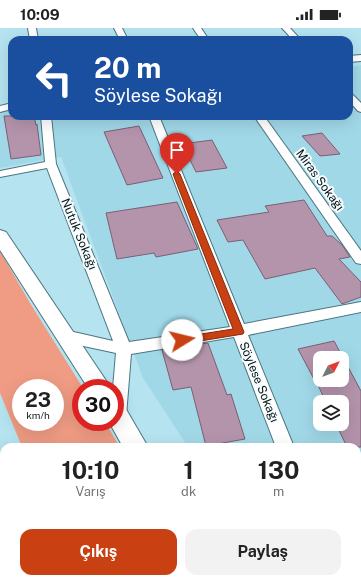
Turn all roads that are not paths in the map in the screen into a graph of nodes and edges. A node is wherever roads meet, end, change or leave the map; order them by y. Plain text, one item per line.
1 (286, 28) edge
2 (293, 36) edge
3 (353, 100) edge
4 (361, 109) edge
5 (46, 120) edge
6 (156, 120) edge
7 (262, 120) edge
8 (51, 164) junction
9 (0, 174) edge
10 (0, 236) edge
11 (361, 260) edge
12 (361, 307) edge
13 (239, 332) junction
14 (65, 336) junction
15 (124, 349) junction
16 (94, 379) edge
17 (121, 379) edge
18 (124, 426) edge
19 (134, 443) edge
20 (283, 443) edge

1 - 2 street
3 - 4 street
5 - 8 street, Nutuk Sokağı
6 - 13 street, Söylese Sokağı
7 - 11 street, Miras Sokağı
8 - 9 street
8 - 15 street, Nutuk Sokağı
10 - 14 main road
12 - 13 street
13 - 15 street
13 - 20 street, Söylese Sokağı
14 - 15 street
14 - 16 main road
15 - 17 street
18 - 19 main road

